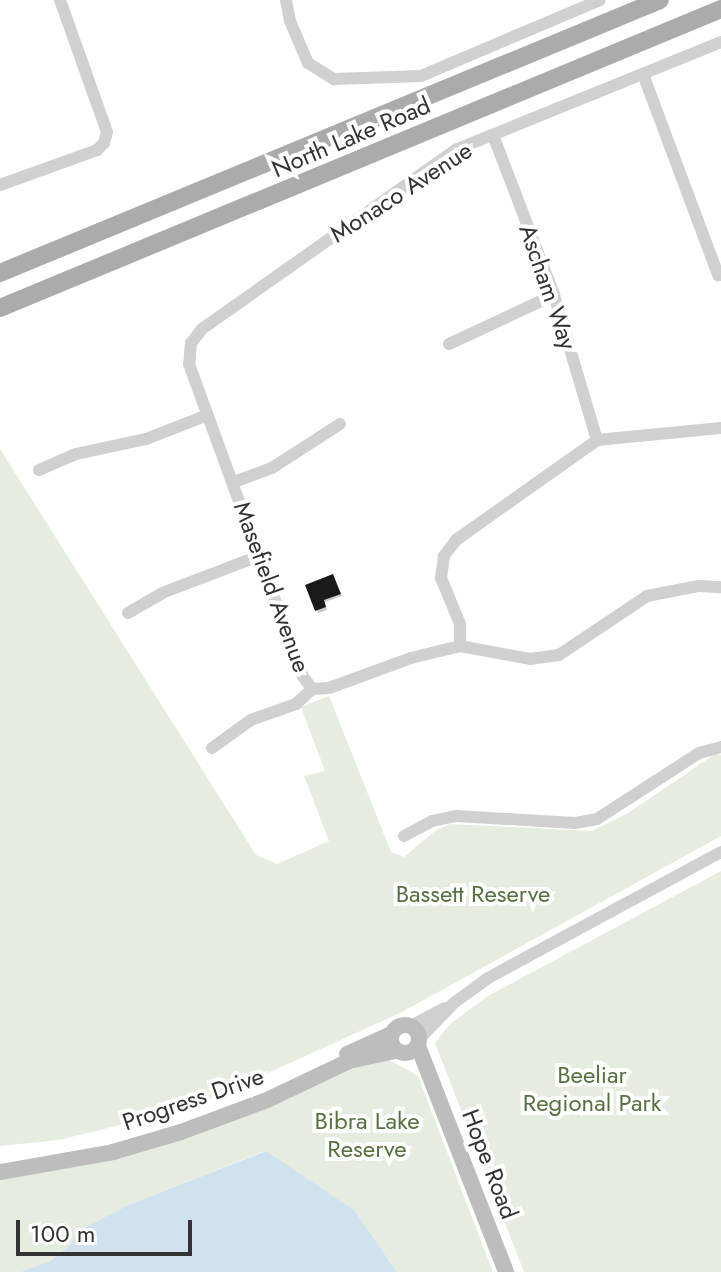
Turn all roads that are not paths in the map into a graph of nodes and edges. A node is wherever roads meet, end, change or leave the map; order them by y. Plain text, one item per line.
1 (60, 0) edge
2 (286, 0) edge
3 (600, 0) edge
4 (660, 0) edge
5 (721, 9) edge
6 (721, 42) edge
7 (643, 74) junction
8 (493, 135) junction
9 (0, 185) edge
10 (0, 273) edge
11 (718, 275) dead end
12 (554, 295) junction
13 (0, 308) edge
14 (191, 343) joint
15 (449, 344) dead end
16 (208, 415) junction
17 (340, 424) dead end
18 (721, 428) edge
19 (597, 440) junction
20 (39, 470) dead end
21 (234, 482) junction
22 (259, 556) junction
23 (721, 587) edge
24 (128, 613) dead end
25 (460, 646) junction
26 (312, 689) junction
27 (721, 747) edge
28 (212, 748) dead end
29 (404, 836) dead end
30 (721, 852) edge
31 (406, 1042) junction
32 (0, 1162) edge
33 (0, 1172) edge
34 (506, 1272) edge

1 - 9 street
2 - 3 street
4 - 10 main road, North Lake Road
5 - 13 main road, North Lake Road
6 - 7 street, Monaco Avenue
7 - 8 street, Monaco Avenue
7 - 11 street
8 - 12 street, Ascham Way
8 - 14 street, Monaco Avenue
12 - 15 street
12 - 19 street, Ascham Way
14 - 16 street, Masefield Avenue
16 - 20 street
16 - 21 street, Masefield Avenue
17 - 21 street
18 - 19 street
19 - 25 street
21 - 22 street, Masefield Avenue
22 - 24 street
22 - 26 street, Masefield Avenue
23 - 25 street, Masefield Avenue
25 - 26 street, Masefield Avenue
26 - 28 street
27 - 29 street
30 - 31 street, Progress Drive
31 - 32 street, Progress Drive
31 - 33 street, Progress Drive
31 - 34 street, Hope Road

